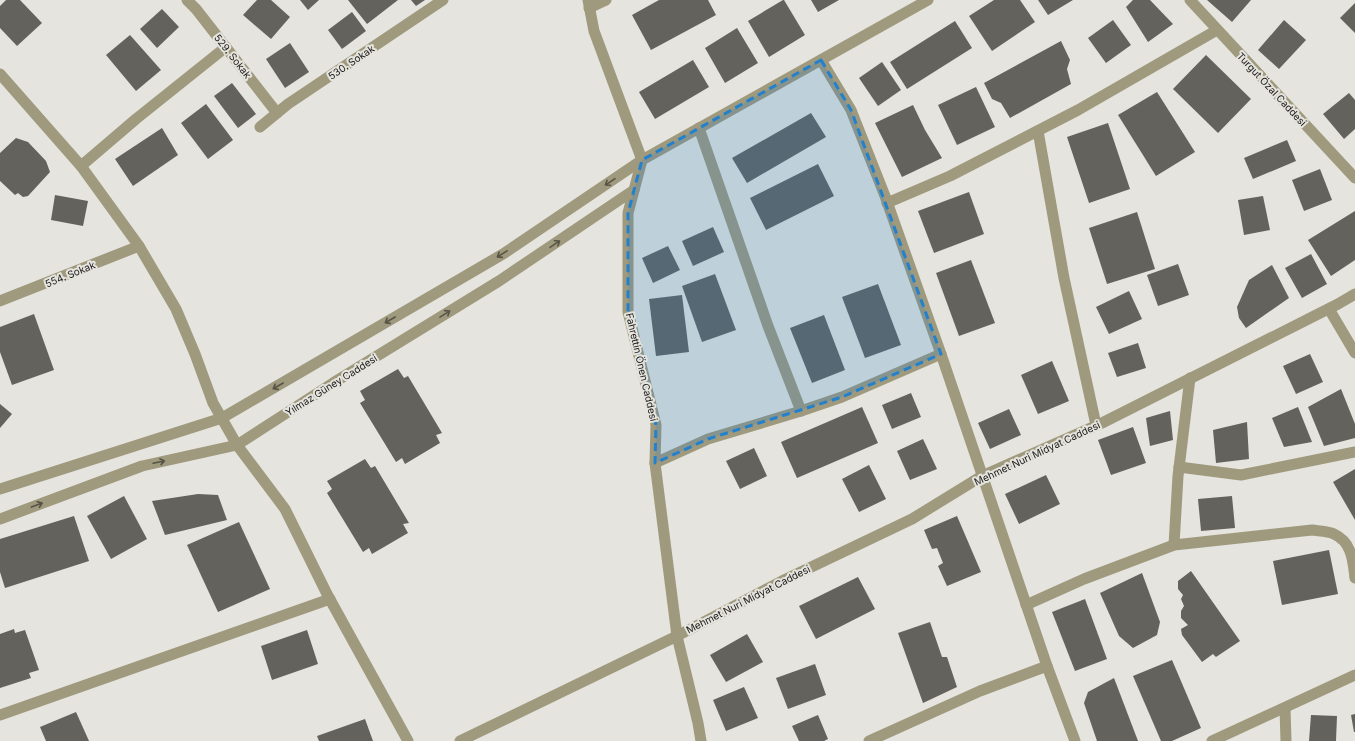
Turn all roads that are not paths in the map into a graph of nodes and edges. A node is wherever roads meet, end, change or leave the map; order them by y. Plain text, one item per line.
1 (187, 0) edge
2 (443, 0) edge
3 (606, 0) edge
4 (928, 0) edge
5 (1190, 0) edge
6 (588, 4) edge
7 (1217, 30) junction
8 (226, 47) junction
9 (821, 60) junction
10 (0, 75) edge
11 (277, 113) junction
12 (260, 126) dead end
13 (698, 128) junction
14 (1038, 131) junction
15 (642, 160) junction
16 (81, 166) junction
17 (1355, 178) edge
18 (634, 190) junction
19 (887, 202) junction
20 (139, 246) junction
21 (1355, 294) edge
22 (0, 301) edge
23 (1329, 309) junction
24 (1355, 353) edge
25 (941, 354) junction
26 (1190, 378) junction
27 (801, 411) junction
28 (222, 418) junction
29 (1096, 425) junction
30 (237, 445) junction
31 (1355, 452) edge
32 (655, 462) junction
33 (1180, 467) junction
34 (982, 476) junction
35 (0, 489) edge
36 (0, 519) edge
37 (1174, 545) junction
38 (1355, 578) edge
39 (330, 599) junction
40 (1026, 606) junction
41 (677, 636) junction
42 (1047, 666) junction
43 (1355, 675) edge
44 (1285, 708) junction
45 (0, 715) edge
46 (408, 741) edge
47 (460, 741) edge
48 (700, 741) edge
49 (869, 741) edge
50 (1075, 741) edge
51 (1212, 741) edge
52 (1286, 741) edge

1 - 8 street, 529. Sokak
2 - 11 street, 530. Sokak
3 - 6 street
4 - 9 street
5 - 7 street, Turgut Özal Caddesi
6 - 15 street
7 - 14 street
7 - 17 street, Turgut Özal Caddesi
8 - 11 street, 529. Sokak
8 - 16 street
9 - 13 street
9 - 19 street
10 - 16 street
11 - 12 street, 530. Sokak
13 - 15 street
13 - 27 street
14 - 19 street
14 - 29 street
15 - 18 street, Fahrettin Önen Caddesi
15 -> 28 street
16 - 20 street
30 -> 18 street, Yılmaz Güney Caddesi
18 - 32 street, Fahrettin Önen Caddesi
19 - 25 street
20 - 22 street, 554. Sokak
20 - 28 street
21 - 23 street, Mehmet Nuri Midyat Caddesi
23 - 24 street
23 - 26 street, Mehmet Nuri Midyat Caddesi
25 - 27 street
25 - 34 street
26 - 29 street, Mehmet Nuri Midyat Caddesi
26 - 33 street
27 - 32 street
28 - 30 street
28 - 35 street
29 - 34 street, Mehmet Nuri Midyat Caddesi
36 -> 30 street, Yılmaz Güney Caddesi
30 - 39 street
31 - 33 street
32 - 41 street, Fahrettin Önen Caddesi
33 - 37 street
34 - 40 street
34 - 41 street, Mehmet Nuri Midyat Caddesi
37 - 38 street
37 - 40 street
39 - 45 street
39 - 46 street
40 - 42 street
41 - 47 street, Mehmet Nuri Midyat Caddesi
41 - 48 street, Fahrettin Önen Caddesi
42 - 49 street
42 - 50 street
43 - 44 street
44 - 51 street
44 - 52 street

